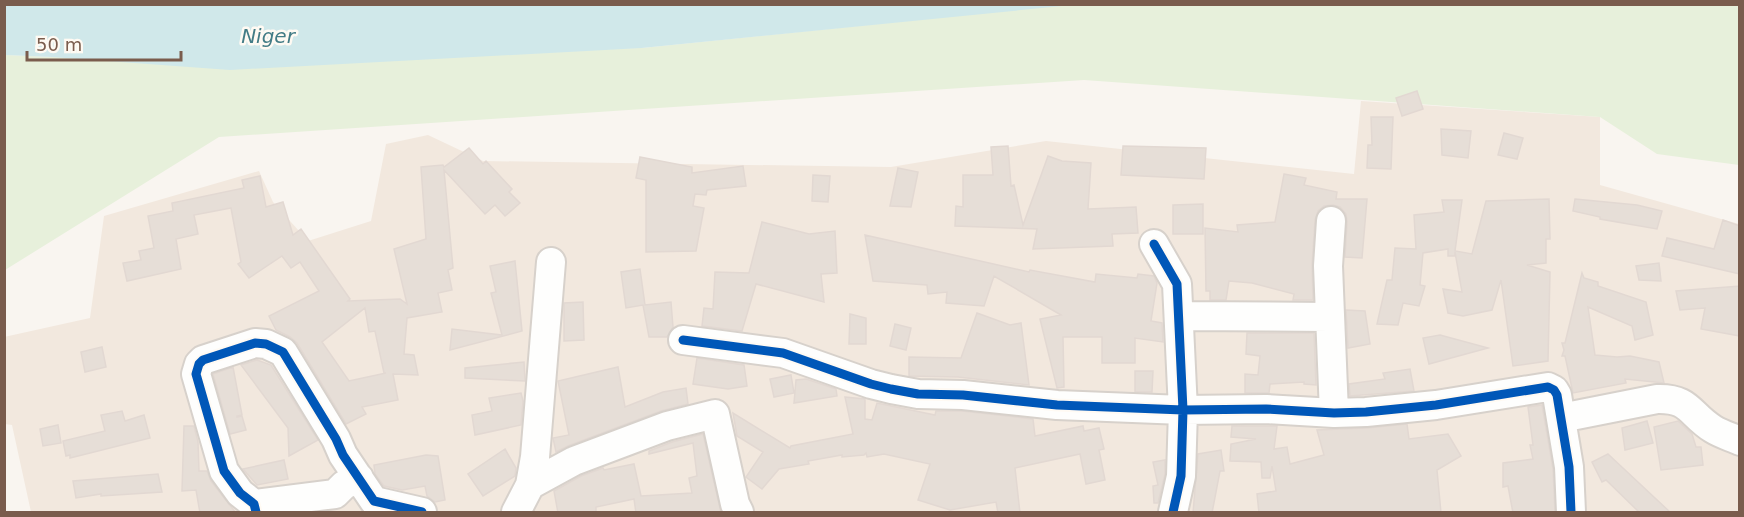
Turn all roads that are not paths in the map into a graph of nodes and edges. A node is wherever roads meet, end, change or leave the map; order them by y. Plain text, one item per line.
1 (1331, 221) dead end
2 (1154, 244) dead end
3 (551, 262) dead end
4 (1179, 316) junction
5 (1329, 317) junction
6 (683, 340) dead end
7 (1183, 410) junction
8 (1334, 413) junction
9 (1561, 418) junction
10 (1740, 441) edge
11 (359, 478) junction
12 (530, 485) junction
13 (255, 508) edge
14 (422, 513) edge
15 (516, 513) edge
16 (740, 513) edge
17 (1173, 513) edge
18 (1571, 513) edge

1 - 5 street
2 - 4 street
3 - 12 street
4 - 5 street
4 - 7 street
5 - 8 street
6 - 7 street
7 - 8 street
7 - 17 street
8 - 9 street
9 - 10 street
9 - 18 street
11 - 13 street
11 - 13 street
11 - 14 street
12 - 15 street
12 - 16 street

